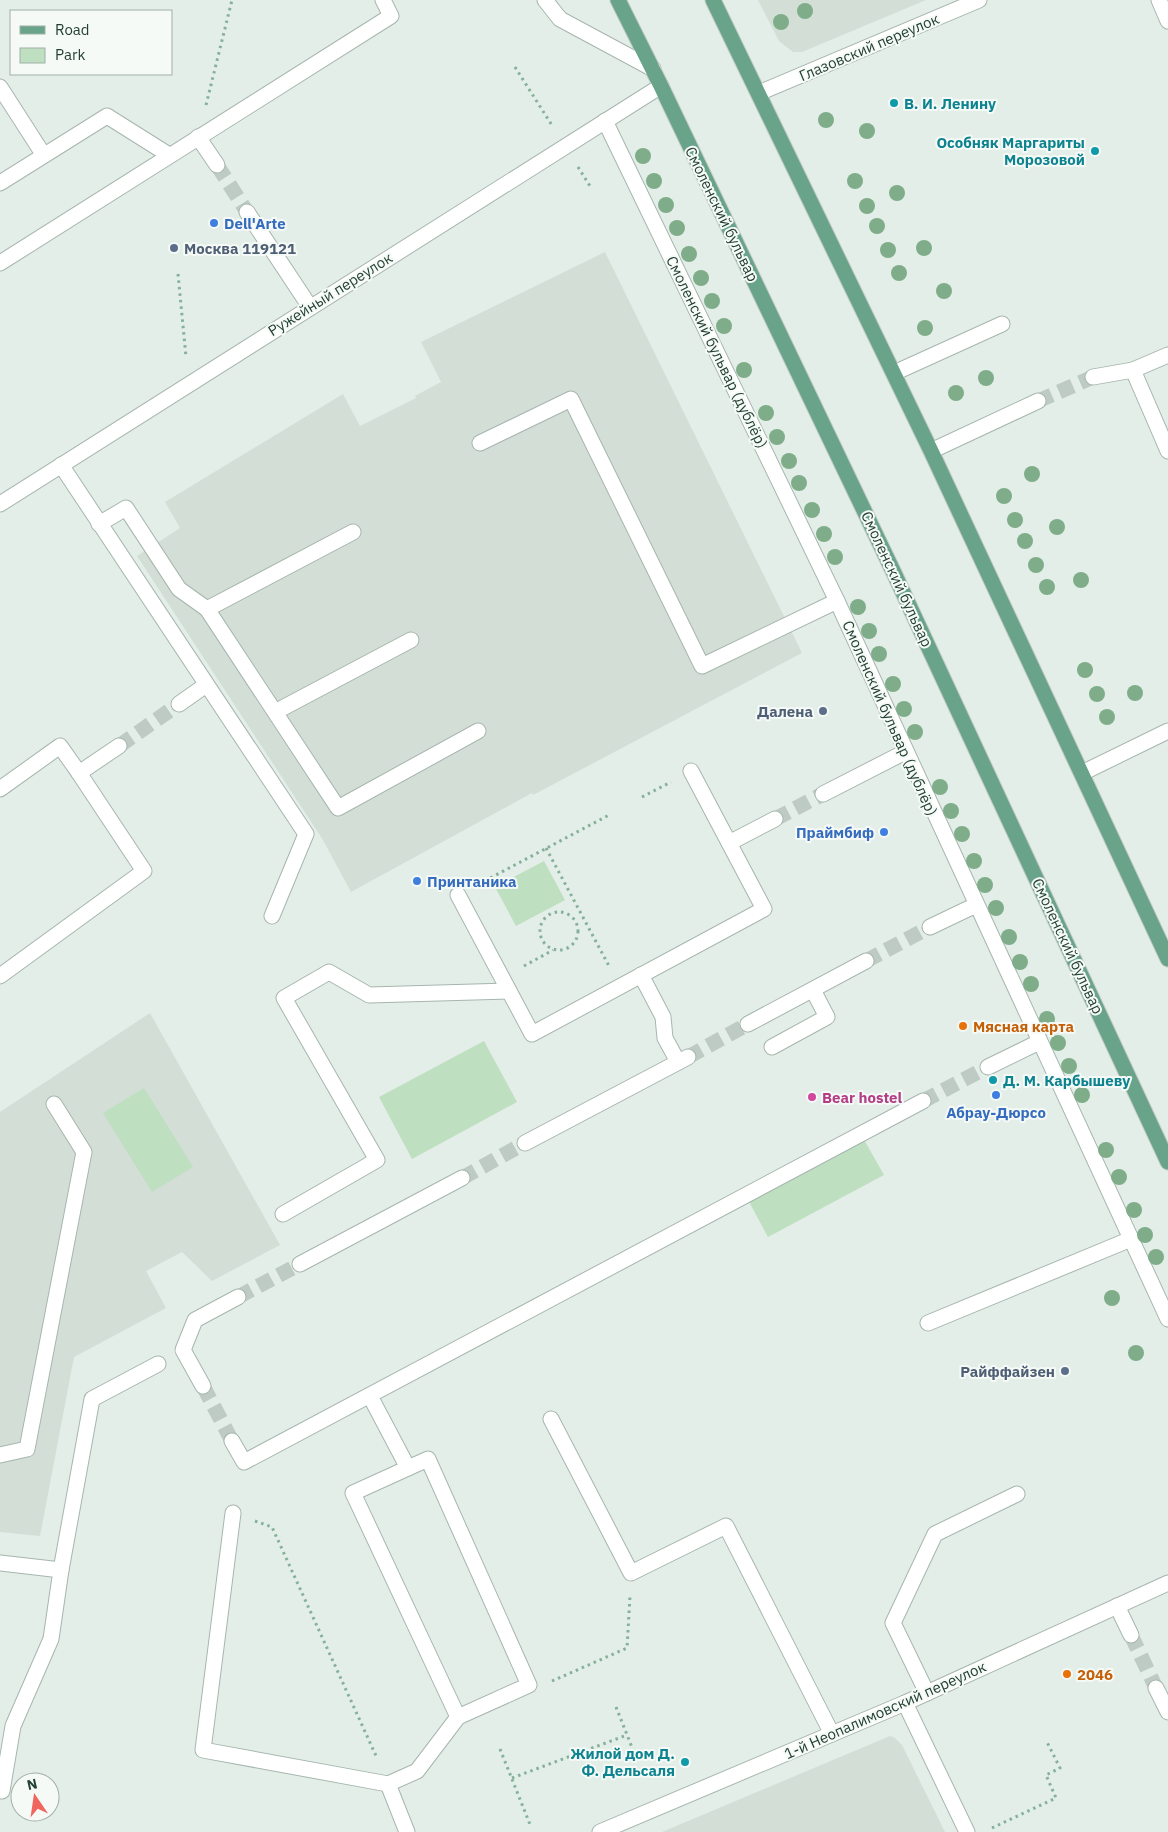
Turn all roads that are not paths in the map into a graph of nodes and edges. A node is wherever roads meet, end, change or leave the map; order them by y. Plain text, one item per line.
1 (383, 0) edge
2 (545, 0) edge
3 (618, 0) edge
4 (713, 0) edge
5 (979, 0) edge
6 (1159, 0) edge
7 (1168, 21) edge
8 (653, 69) junction
9 (661, 86) junction
10 (0, 87) edge
11 (759, 93) junction
12 (605, 121) junction
13 (198, 137) junction
14 (43, 154) junction
15 (168, 156) junction
16 (217, 165) tunnel mouth
17 (0, 182) edge
18 (247, 212) tunnel mouth
19 (0, 262) edge
20 (310, 307) junction
21 (1002, 324) dead end
22 (1168, 355) edge
23 (1132, 370) junction
24 (894, 373) junction
25 (1093, 377) tunnel mouth
26 (1038, 401) tunnel mouth
27 (480, 443) dead end
28 (931, 451) junction
29 (1168, 451) edge
30 (61, 465) junction
31 (0, 504) edge
32 (98, 524) junction
33 (353, 532) dead end
34 (837, 601) junction
35 (207, 608) junction
36 (410, 640) dead end
37 (206, 686) junction
38 (179, 704) tunnel mouth
39 (275, 712) junction
40 (478, 731) dead end
41 (1168, 731) edge
42 (119, 746) tunnel mouth
43 (905, 752) junction
44 (691, 771) road end
45 (79, 773) junction
46 (1082, 774) junction
47 (0, 788) edge
48 (822, 794) tunnel mouth
49 (775, 819) tunnel mouth
50 (729, 843) junction
51 (458, 895) road end
52 (976, 905) junction
53 (272, 916) dead end
54 (930, 927) tunnel mouth
55 (1168, 959) edge
56 (866, 961) tunnel mouth
57 (641, 975) junction
58 (0, 976) edge
59 (505, 984) junction
60 (813, 990) junction
61 (748, 1024) tunnel mouth
62 (1039, 1042) junction
63 (772, 1047) dead end
64 (988, 1067) tunnel mouth
65 (923, 1101) tunnel mouth
66 (54, 1104) dead end
67 (525, 1143) tunnel mouth
68 (1168, 1162) edge
69 (462, 1178) tunnel mouth
70 (283, 1214) dead end
71 (1131, 1239) junction
72 (300, 1264) tunnel mouth
73 (238, 1297) tunnel mouth
74 (1168, 1319) edge
75 (928, 1324) dead end
76 (158, 1364) dead end
77 (203, 1386) tunnel mouth
78 (370, 1396) junction
79 (551, 1419) dead end
80 (232, 1441) tunnel mouth
81 (0, 1455) edge
82 (408, 1468) junction
83 (1017, 1494) dead end
84 (233, 1513) road end
85 (0, 1563) edge
86 (61, 1570) junction
87 (1168, 1583) edge
88 (1117, 1606) junction
89 (1131, 1635) tunnel mouth
90 (1156, 1688) tunnel mouth
91 (927, 1693) junction
92 (905, 1703) junction
93 (1168, 1712) edge
94 (458, 1717) junction
95 (832, 1734) junction
96 (388, 1784) junction
97 (2, 1791) dead end
98 (619, 1829) edge
99 (406, 1832) edge
100 (600, 1832) edge
101 (967, 1832) edge

1 - 13 street
2 - 8 street
3 - 8 main road, Смоленский бульвар
4 - 11 main road
5 - 11 street, Глазовский переулок
6 - 7 street
8 - 9 main road, Смоленский бульвар
9 - 12 street, Ружейный переулок
9 - 68 main road, Смоленский бульвар
10 - 14 street
11 - 24 main road
12 - 20 street, Ружейный переулок
12 - 34 street, Смоленский бульвар (дублёр)
13 - 15 street
13 - 16 street
14 - 15 street
14 - 17 street
15 - 19 street
18 - 20 street
20 - 30 street, Ружейный переулок
21 - 24 street
22 - 23 street
23 - 25 street
23 - 29 street
24 - 28 main road
26 - 28 street
27 - 34 street
28 - 46 main road
30 - 31 street, Ружейный переулок
30 - 32 street
32 - 35 street
32 - 37 street
33 - 35 street
34 - 43 street, Смоленский бульвар (дублёр)
35 - 39 street
36 - 39 street
37 - 38 street
37 - 53 street
39 - 40 street
41 - 46 street
42 - 45 street
43 - 48 street
43 - 52 street, Смоленский бульвар (дублёр)
44 - 50 street
45 - 47 street
45 - 58 street
46 - 55 main road
49 - 50 street
50 - 57 street
51 - 59 street
52 - 54 street
52 - 62 street, Смоленский бульвар (дублёр)
56 - 60 street
57 - 59 street
57 - 67 street
59 - 70 street
60 - 61 street
60 - 63 street
62 - 64 street
62 - 71 street, Смоленский бульвар (дублёр)
65 - 78 street
66 - 81 street
69 - 72 street
71 - 74 street, Смоленский бульвар (дублёр)
71 - 75 street
73 - 77 street
76 - 86 street
78 - 80 street
78 - 82 street
79 - 95 street
82 - 94 street
82 - 94 street
83 - 91 street
84 - 96 street
85 - 86 street
86 - 97 street
87 - 88 street, 1-й Неопалимовский переулок
88 - 89 street
88 - 91 street, 1-й Неопалимовский переулок
90 - 93 street
91 - 92 street, 1-й Неопалимовский переулок
92 - 95 street, 1-й Неопалимовский переулок
92 - 101 street
94 - 96 street
95 - 98 street, 1-й Неопалимовский переулок
96 - 99 street
98 - 100 street, 1-й Неопалимовский переулок

